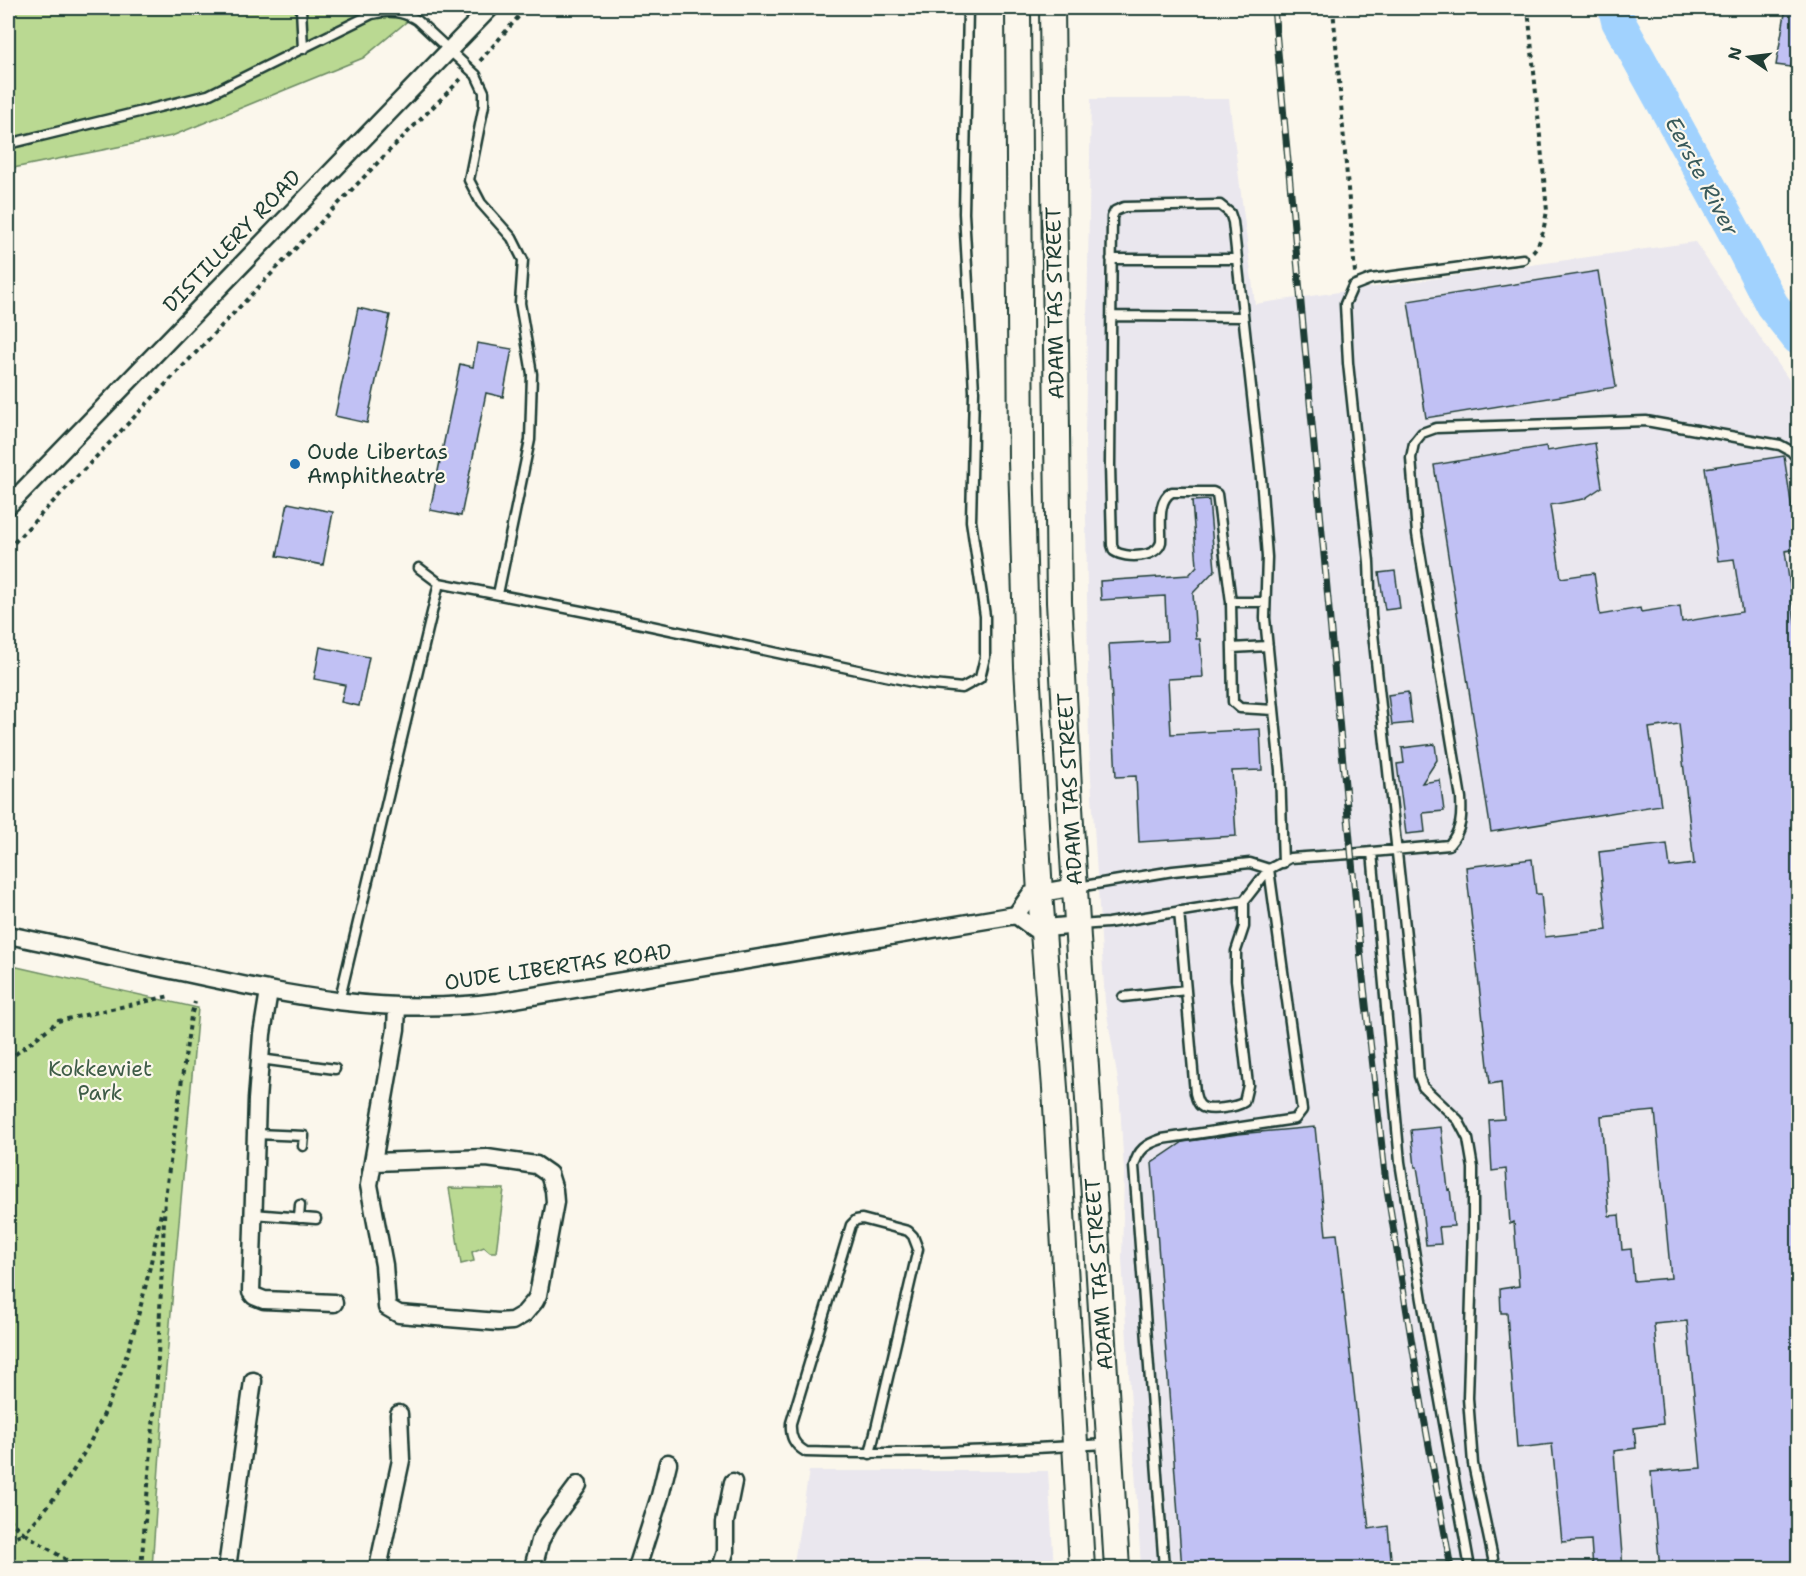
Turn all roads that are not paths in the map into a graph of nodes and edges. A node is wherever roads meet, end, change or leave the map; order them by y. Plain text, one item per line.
1 (301, 8) edge
2 (490, 8) edge
3 (968, 8) edge
4 (1018, 8) edge
5 (1052, 8) edge
6 (303, 49) junction
7 (448, 50) junction
8 (8, 144) edge
9 (1111, 259) junction
10 (1237, 259) junction
11 (1523, 259) road end
12 (1111, 316) junction
13 (1243, 317) junction
14 (1798, 459) edge
15 (8, 506) edge
16 (420, 568) dead end
17 (439, 583) junction
18 (498, 594) junction
19 (1231, 602) junction
20 (1265, 602) junction
21 (1268, 646) junction
22 (1232, 648) junction
23 (1274, 710) junction
24 (1397, 850) junction
25 (1372, 852) junction
26 (1283, 863) junction
27 (1269, 869) junction
28 (1075, 887) junction
29 (1040, 893) junction
30 (1244, 901) junction
31 (1179, 911) junction
32 (1016, 915) junction
33 (1078, 925) junction
34 (1043, 929) junction
35 (8, 935) edge
36 (1186, 990) junction
37 (269, 991) junction
38 (1123, 997) dead end
39 (339, 1003) junction
40 (397, 1007) junction
41 (260, 1059) junction
42 (334, 1069) dead end
43 (256, 1134) junction
44 (303, 1146) dead end
45 (374, 1162) junction
46 (300, 1204) dead end
47 (253, 1214) junction
48 (299, 1218) junction
49 (316, 1219) dead end
50 (334, 1303) dead end
51 (253, 1381) dead end
52 (399, 1414) dead end
53 (1110, 1444) junction
54 (1074, 1446) junction
55 (870, 1454) junction
56 (668, 1463) dead end
57 (733, 1482) dead end
58 (578, 1485) dead end
59 (227, 1569) edge
60 (378, 1569) edge
61 (533, 1569) edge
62 (638, 1569) edge
63 (720, 1569) edge
64 (1082, 1569) edge
65 (1117, 1569) edge
66 (1164, 1569) edge
67 (1470, 1569) edge
68 (1495, 1569) edge

1 - 6 lane
2 - 7 street, DISTILLERY ROAD
3 - 18 lane
4 - 29 main road, ADAM TAS STREET
5 - 28 main road, ADAM TAS STREET
6 - 7 lane
6 - 8 lane
7 - 15 street, DISTILLERY ROAD
7 - 18 lane
9 - 10 lane
9 - 10 lane
9 - 12 lane
10 - 13 lane
11 - 24 lane
12 - 13 lane
12 - 19 lane
13 - 20 lane
14 - 24 lane
16 - 17 lane
17 - 18 lane
17 - 39 lane
19 - 20 lane
19 - 22 lane
20 - 21 lane
21 - 22 lane
21 - 23 lane
22 - 23 lane
23 - 26 lane
24 - 25 lane
24 - 68 lane
25 - 26 lane
25 - 67 lane
26 - 27 lane
27 - 28 lane
27 - 30 lane
27 - 66 lane
28 - 29 street
28 - 33 main road, ADAM TAS STREET
29 - 32 street
29 - 34 main road, ADAM TAS STREET
30 - 31 lane
30 - 36 lane
31 - 33 lane
31 - 36 lane
32 - 34 street
32 - 40 street, OUDE LIBERTAS ROAD
33 - 34 street
33 - 53 main road, ADAM TAS STREET
34 - 54 main road, ADAM TAS STREET
35 - 37 street, OUDE LIBERTAS ROAD
36 - 38 lane
37 - 39 street, OUDE LIBERTAS ROAD
37 - 41 street
39 - 40 street, OUDE LIBERTAS ROAD
40 - 45 street
41 - 42 lane
41 - 43 street
43 - 44 lane
43 - 47 street
45 - 45 street
46 - 48 lane
47 - 48 lane
47 - 50 street
48 - 49 lane
51 - 59 street
52 - 60 street
53 - 54 lane
53 - 65 main road, ADAM TAS STREET
54 - 55 lane
54 - 64 main road, ADAM TAS STREET
55 - 55 lane
56 - 62 street
57 - 63 street
58 - 61 street

